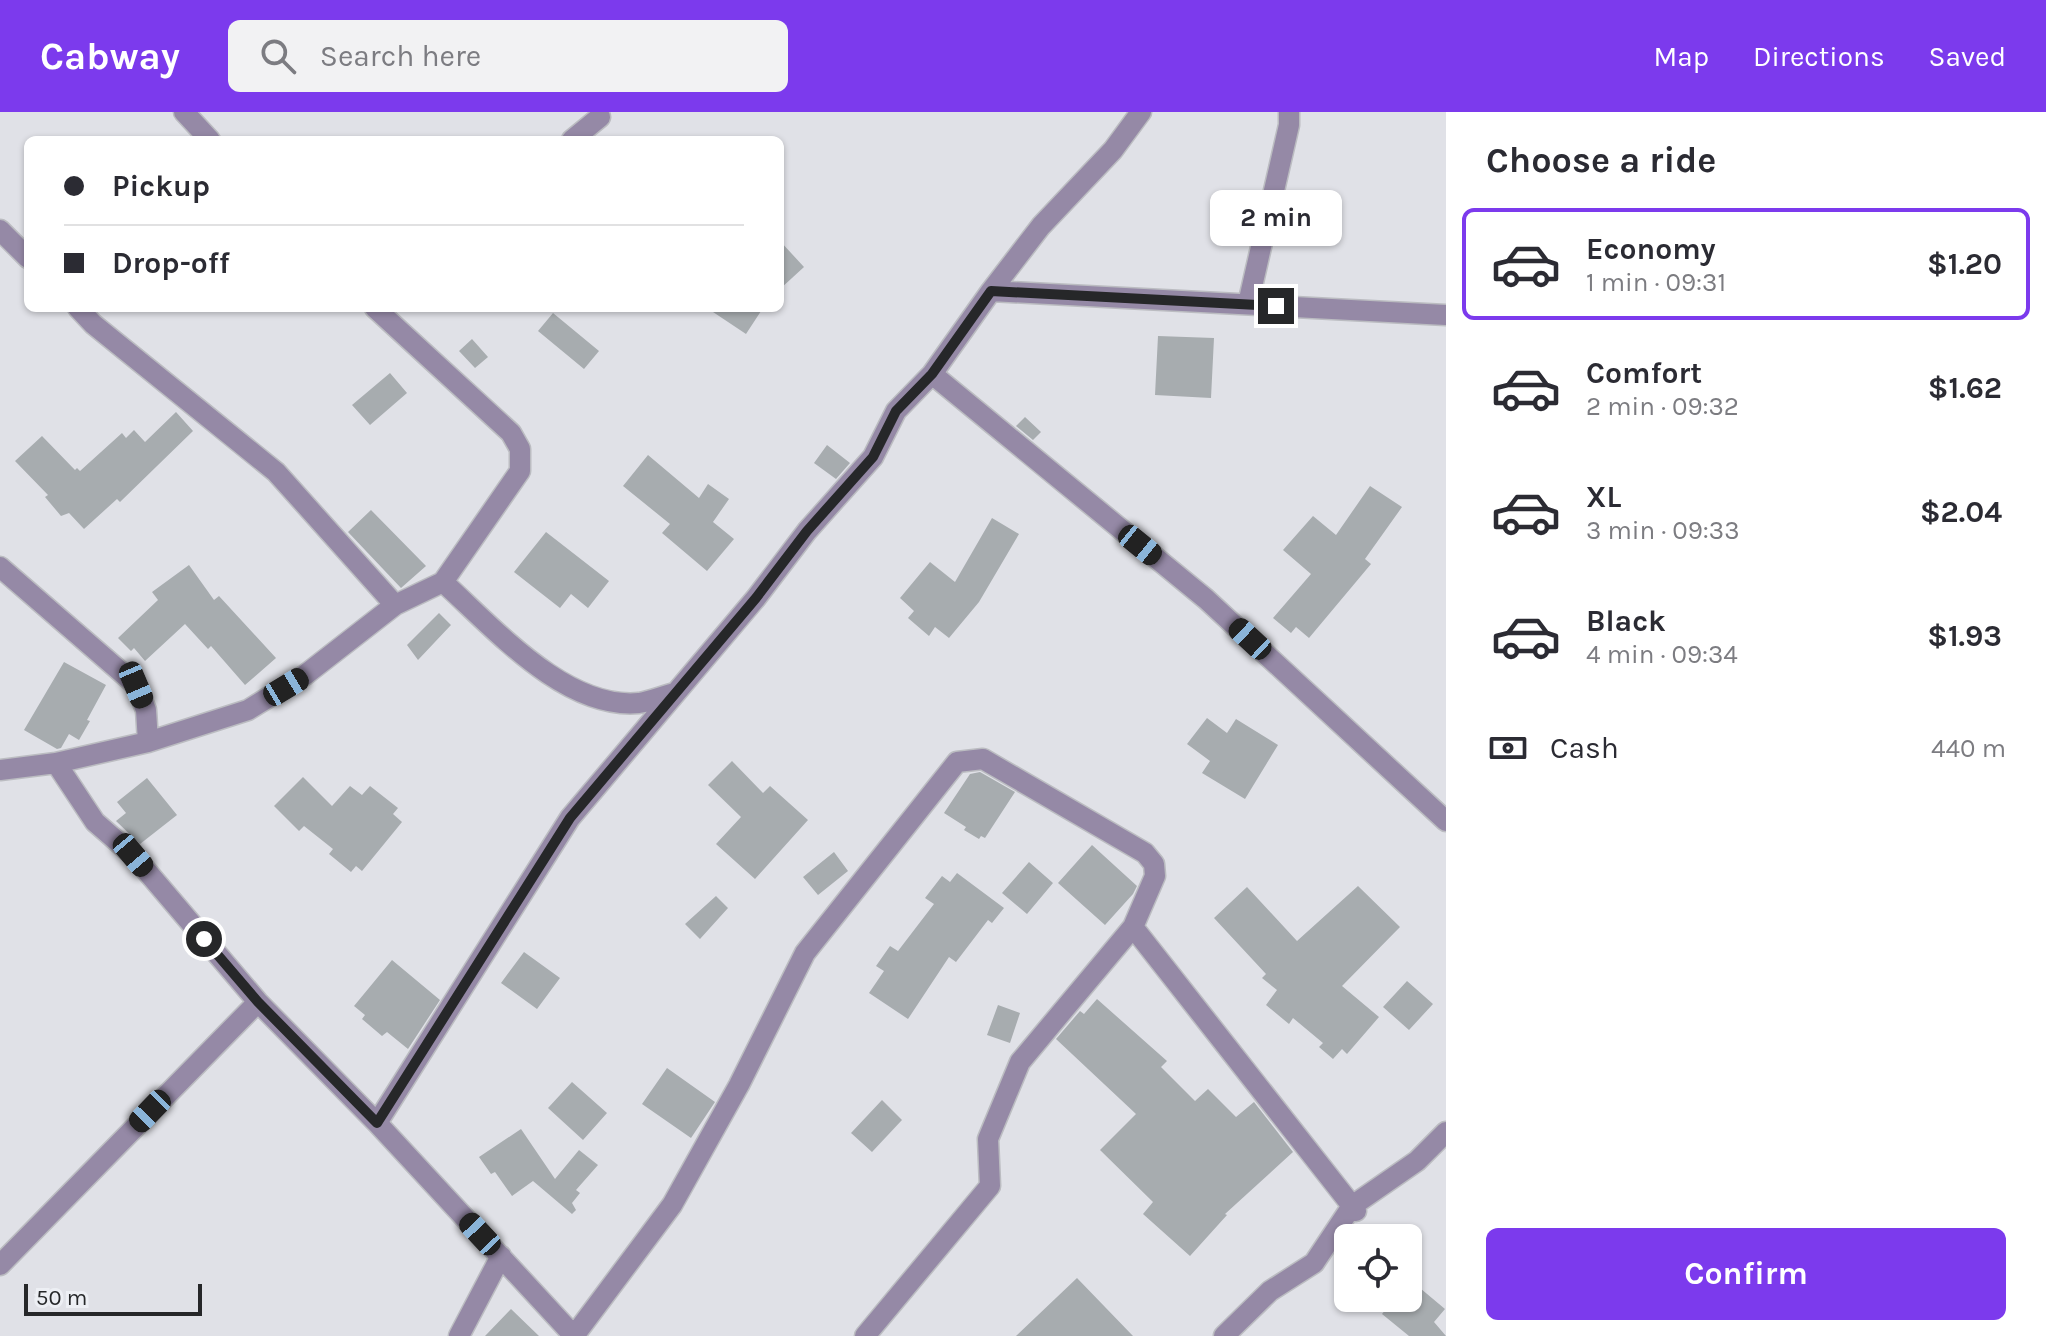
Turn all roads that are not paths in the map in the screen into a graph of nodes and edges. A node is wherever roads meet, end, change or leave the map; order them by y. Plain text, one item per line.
1 (184, 112) edge
2 (1141, 112) edge
3 (1289, 112) edge
4 (600, 117) dead end
5 (206, 136) edge
6 (577, 136) edge
7 (0, 230) edge
8 (24, 254) edge
9 (991, 291) junction
10 (1248, 304) junction
11 (82, 312) edge
12 (379, 312) edge
13 (1446, 315) edge
14 (932, 374) junction
15 (0, 567) edge
16 (443, 582) junction
17 (395, 605) junction
18 (675, 693) junction
19 (148, 742) junction
20 (56, 763) junction
21 (0, 770) edge
22 (1446, 821) edge
23 (1133, 927) junction
24 (258, 1002) junction
25 (377, 1123) junction
26 (1446, 1132) edge
27 (1354, 1209) junction
28 (501, 1256) junction
29 (0, 1265) edge
30 (459, 1336) edge
31 (865, 1336) edge
32 (1224, 1336) edge

1 - 5 street
2 - 9 street
3 - 10 street
4 - 6 street
7 - 8 street
9 - 10 street
9 - 14 street
10 - 13 street
11 - 17 street
12 - 16 street
14 - 18 street
14 - 22 street
15 - 19 street
16 - 17 street
16 - 18 street
17 - 19 street
18 - 25 street
19 - 20 street
20 - 21 street
20 - 24 street
23 - 27 street
23 - 28 street
23 - 31 street
24 - 25 street
24 - 29 street
25 - 28 street
26 - 27 street
27 - 32 street
28 - 30 street

